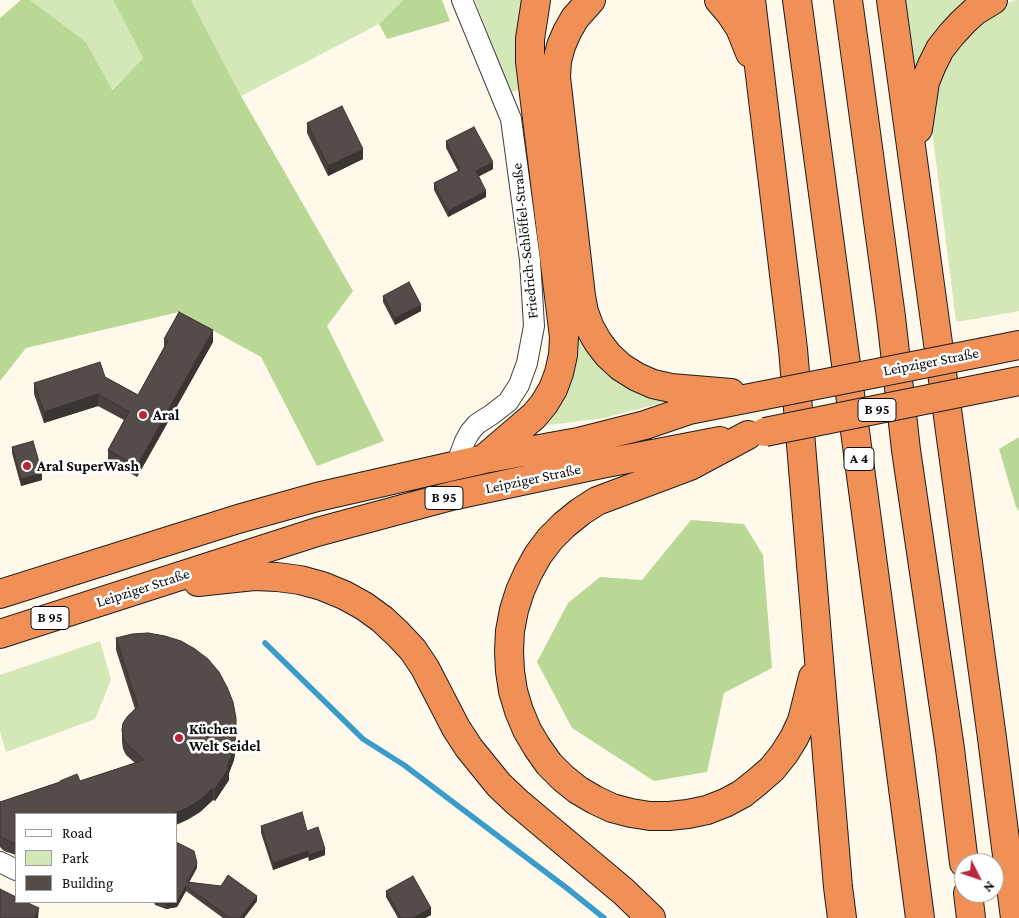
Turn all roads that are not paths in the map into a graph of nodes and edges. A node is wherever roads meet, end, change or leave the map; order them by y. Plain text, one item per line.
1 (462, 0) edge
2 (536, 0) edge
3 (591, 0) edge
4 (718, 0) edge
5 (751, 0) edge
6 (797, 0) edge
7 (848, 0) edge
8 (891, 0) edge
9 (993, 0) edge
10 (761, 77) junction
11 (913, 158) junction
12 (1019, 344) edge
13 (1019, 380) edge
14 (760, 396) junction
15 (757, 434) junction
16 (484, 459) junction
17 (456, 466) junction
18 (147, 586) junction
19 (0, 594) edge
20 (0, 634) edge
21 (818, 654) junction
22 (992, 738) junction
23 (1019, 817) edge
24 (963, 853) edge
25 (0, 862) edge
26 (15, 870) edge
27 (969, 903) edge
28 (651, 918) edge
29 (842, 918) edge
30 (920, 918) edge
31 (971, 918) edge
32 (1015, 918) edge

1 - 17 street, Friedrich-Schlöffel-Straße
2 - 16 highway
3 - 14 highway
4 - 10 highway
5 - 10 highway
6 - 30 highway, A 4
7 - 24 highway
8 - 11 highway
9 - 11 highway
10 - 21 highway
11 - 22 highway
12 - 14 highway, Leipziger Straße / B 95, bridge
13 - 15 highway, Leipziger Straße / B 95, bridge
14 - 16 highway, Leipziger Straße / B 95
15 - 18 highway, Leipziger Straße / B 95
15 - 21 highway
16 - 17 highway, Leipziger Straße / B 95
17 - 19 highway, Leipziger Straße / B 95
18 - 20 highway, Leipziger Straße / B 95
18 - 28 highway
21 - 29 highway
22 - 23 highway
22 - 32 highway
25 - 26 street
27 - 31 highway

